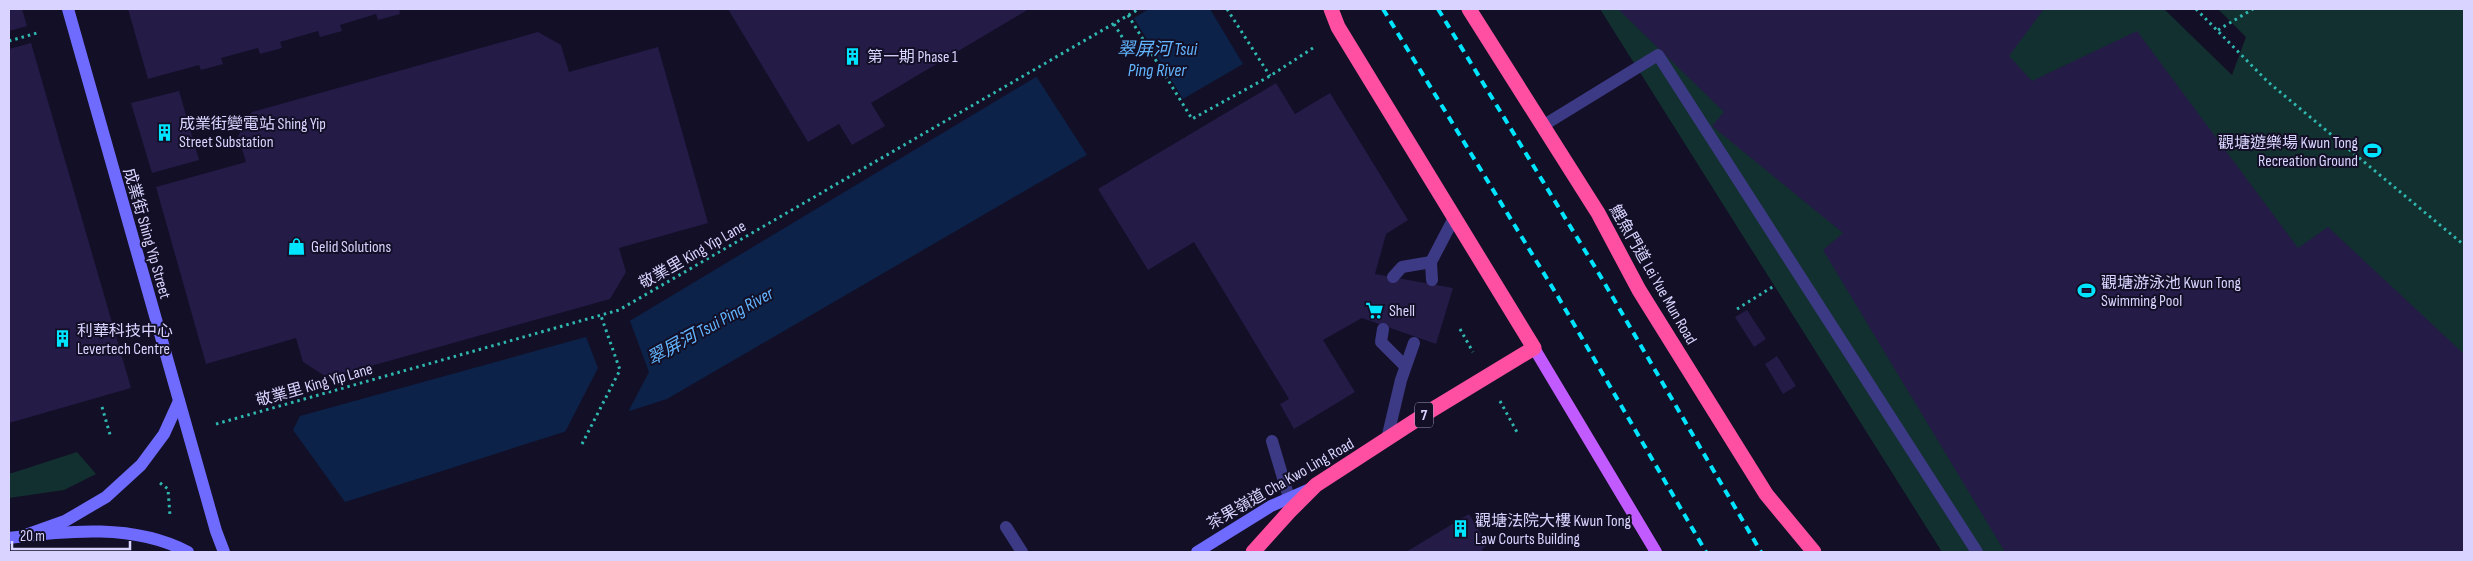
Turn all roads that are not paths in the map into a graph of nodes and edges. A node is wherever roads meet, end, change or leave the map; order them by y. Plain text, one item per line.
1 (68, 9) edge
2 (1331, 9) edge
3 (1469, 9) edge
4 (1544, 125) junction
5 (1455, 216) junction
6 (1430, 262) junction
7 (1394, 277) dead end
8 (1432, 280) dead end
9 (1383, 329) dead end
10 (1414, 343) dead end
11 (1534, 348) junction
12 (1405, 366) junction
13 (179, 401) junction
14 (1387, 439) junction
15 (1272, 442) dead end
16 (1316, 486) junction
17 (1289, 498) junction
18 (1006, 527) dead end
19 (14, 537) edge
20 (188, 552) edge
21 (224, 552) edge
22 (1022, 552) edge
23 (1197, 552) edge
24 (1252, 552) edge
25 (1656, 552) edge
26 (1814, 552) edge
27 (1977, 552) edge

1 - 13 main road, 成業街 Shing Yip Street
2 - 5 highway
3 - 4 highway, 鯉魚門道 Lei Yue Mun Road
4 - 26 highway, 鯉魚門道 Lei Yue Mun Road
4 - 27 lane
5 - 6 lane
5 - 11 highway
6 - 7 lane
6 - 8 lane
9 - 12 lane
10 - 12 lane
11 - 14 highway, 茶果嶺道 Cha Kwo Ling Road / 7
11 - 25 main road
12 - 14 lane
13 - 19 main road
13 - 21 main road, 成業街 Shing Yip Street
14 - 16 highway, 茶果嶺道 Cha Kwo Ling Road / 7
15 - 17 lane
16 - 17 main road, 茶果嶺道 Cha Kwo Ling Road
16 - 24 highway, 7
17 - 23 main road, 茶果嶺道 Cha Kwo Ling Road
18 - 22 lane
19 - 20 main road

